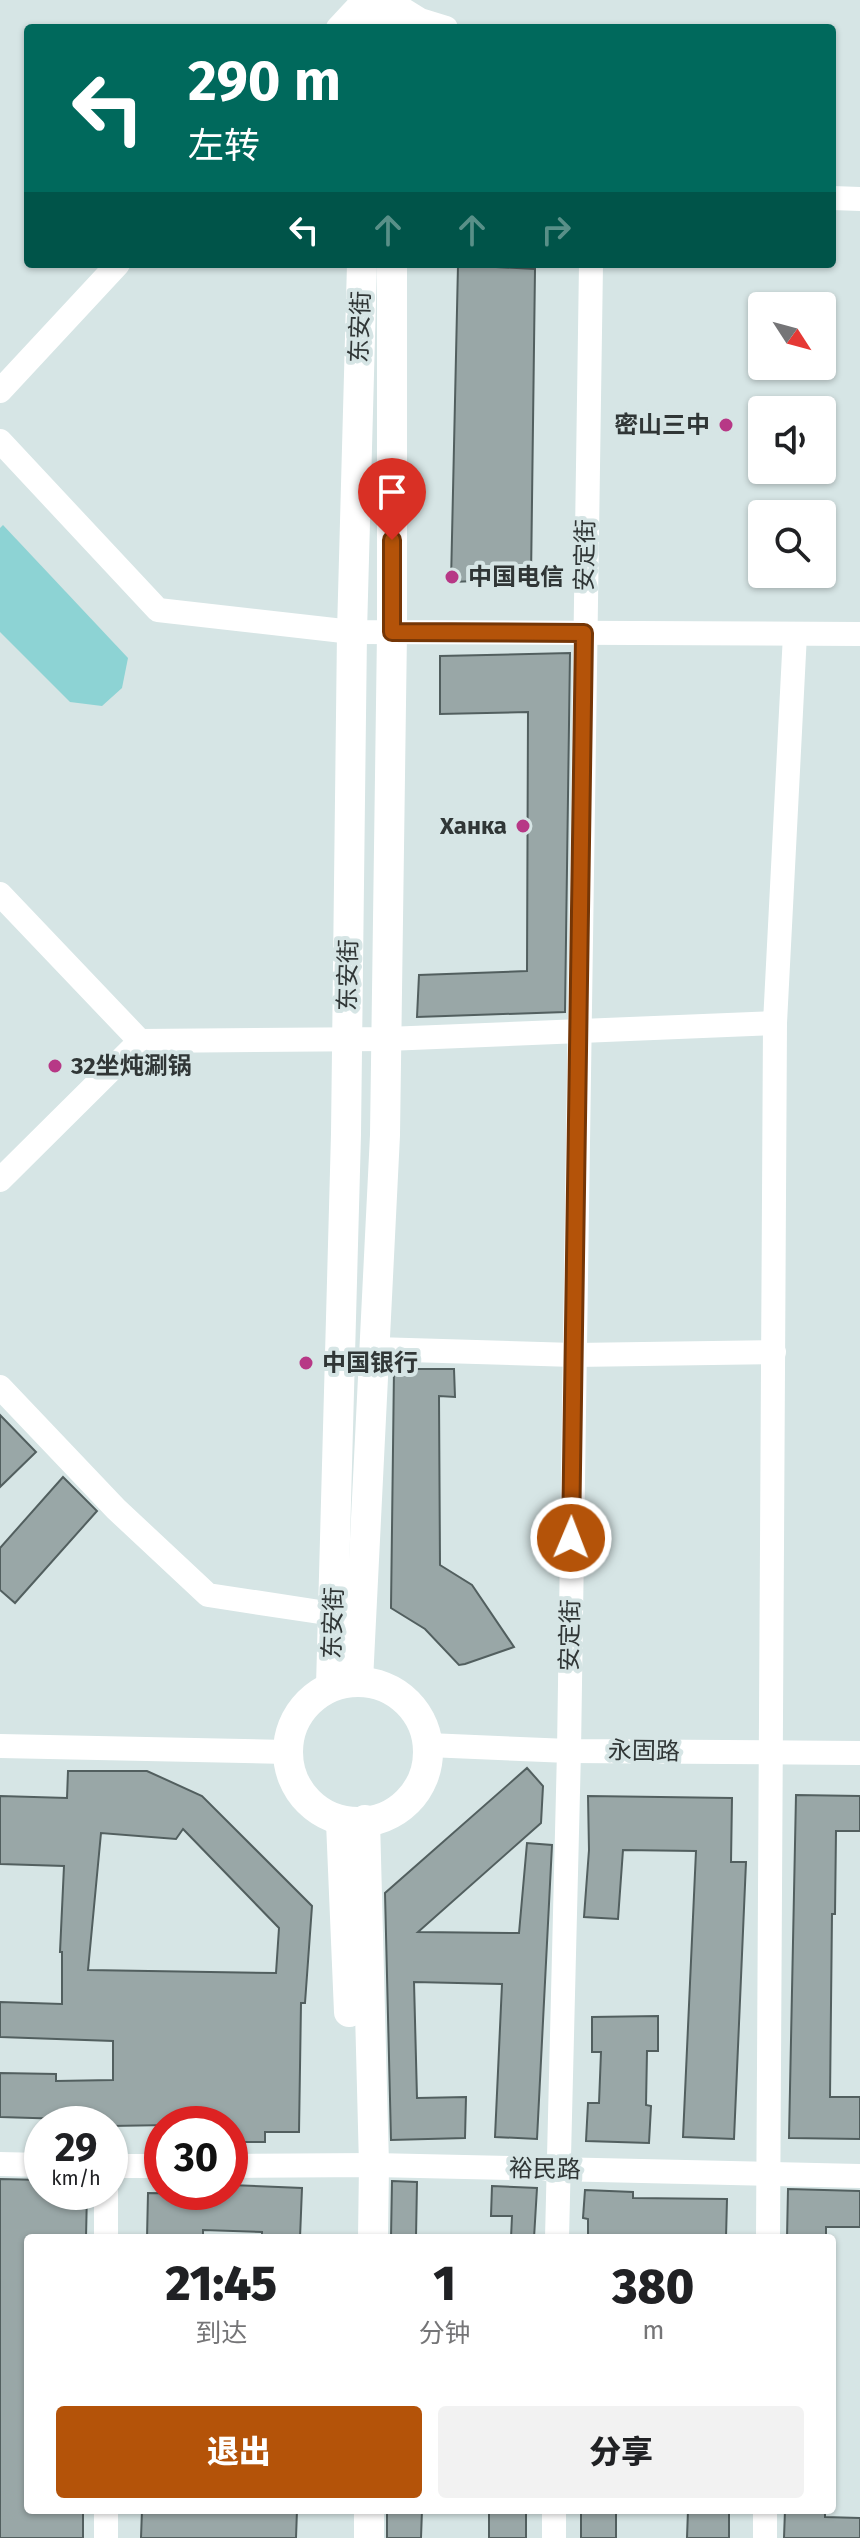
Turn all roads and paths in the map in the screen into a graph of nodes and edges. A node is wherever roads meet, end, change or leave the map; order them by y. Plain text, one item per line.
1 (366, 0) edge
2 (390, 0) edge
3 (342, 24) edge
4 (368, 24) edge
5 (392, 24) edge
6 (433, 24) edge
7 (836, 198) edge
8 (860, 199) edge
9 (114, 268) edge
10 (362, 268) edge
11 (392, 268) edge
12 (591, 268) edge
13 (0, 391) edge
14 (0, 441) edge
15 (352, 632) junction
16 (392, 632) junction
17 (584, 633) junction
18 (795, 634) junction
19 (860, 634) edge
20 (0, 894) edge
21 (775, 1023) junction
22 (578, 1031) junction
23 (347, 1039) junction
24 (387, 1039) junction
25 (140, 1041) junction
26 (0, 1180) edge
27 (375, 1349) junction
28 (774, 1352) junction
29 (574, 1355) junction
30 (0, 1387) edge
31 (333, 1614) junction
32 (345, 1684) junction
33 (428, 1745) junction
34 (0, 1746) edge
35 (569, 1751) junction
36 (287, 1752) junction
37 (771, 1752) junction
38 (860, 1753) edge
39 (353, 1821) junction
40 (0, 2164) edge
41 (24, 2165) edge
42 (365, 2165) junction
43 (248, 2166) edge
44 (558, 2169) junction
45 (769, 2172) junction
46 (860, 2176) edge
47 (106, 2210) edge
48 (106, 2234) edge
49 (356, 2234) edge
50 (373, 2234) edge
51 (557, 2234) edge
52 (768, 2234) edge
53 (106, 2514) edge
54 (351, 2514) edge
55 (369, 2514) edge
56 (554, 2514) edge
57 (765, 2514) edge
58 (106, 2538) edge
59 (351, 2538) edge
60 (369, 2538) edge
61 (554, 2538) edge
62 (765, 2538) edge

1 - 3 street
1 - 4 main road
2 - 5 main road
2 - 6 street
7 - 8 street
9 - 13 street
10 - 15 main road, 东安街
11 - 16 main road, 东安街
12 - 17 street, 安定街
14 - 15 street
15 - 16 street
15 - 23 main road, 东安街
16 - 17 street
16 - 24 main road, 东安街
17 - 18 street
17 - 22 street, 安定街
18 - 19 street
18 - 21 street
20 - 25 street
21 - 22 street
21 - 28 street
22 - 24 street
22 - 29 street, 安定街
23 - 24 street
23 - 25 street
23 - 31 main road, 东安街
24 - 27 main road, 东安街
25 - 26 street
27 - 29 street
27 - 32 main road, 东安街
28 - 29 street
28 - 37 street
29 - 35 street, 安定街
30 - 31 street
31 - 32 main road, 东安街
32 - 33 main road
32 - 36 main road
33 - 35 street, 永固路
33 - 39 main road
34 - 36 street
35 - 37 street, 永固路
35 - 44 street, 安定街
36 - 39 main road
37 - 38 street, 永固路
37 - 45 street
39 - 42 main road
40 - 41 street
42 - 43 street, 裕民路
42 - 44 street, 裕民路
42 - 49 main road
42 - 50 main road
44 - 45 street, 裕民路
44 - 51 street, 安定街
45 - 46 street, 裕民路
45 - 52 street
47 - 48 street
53 - 58 street
54 - 59 main road
55 - 60 main road
56 - 61 street
57 - 62 street

